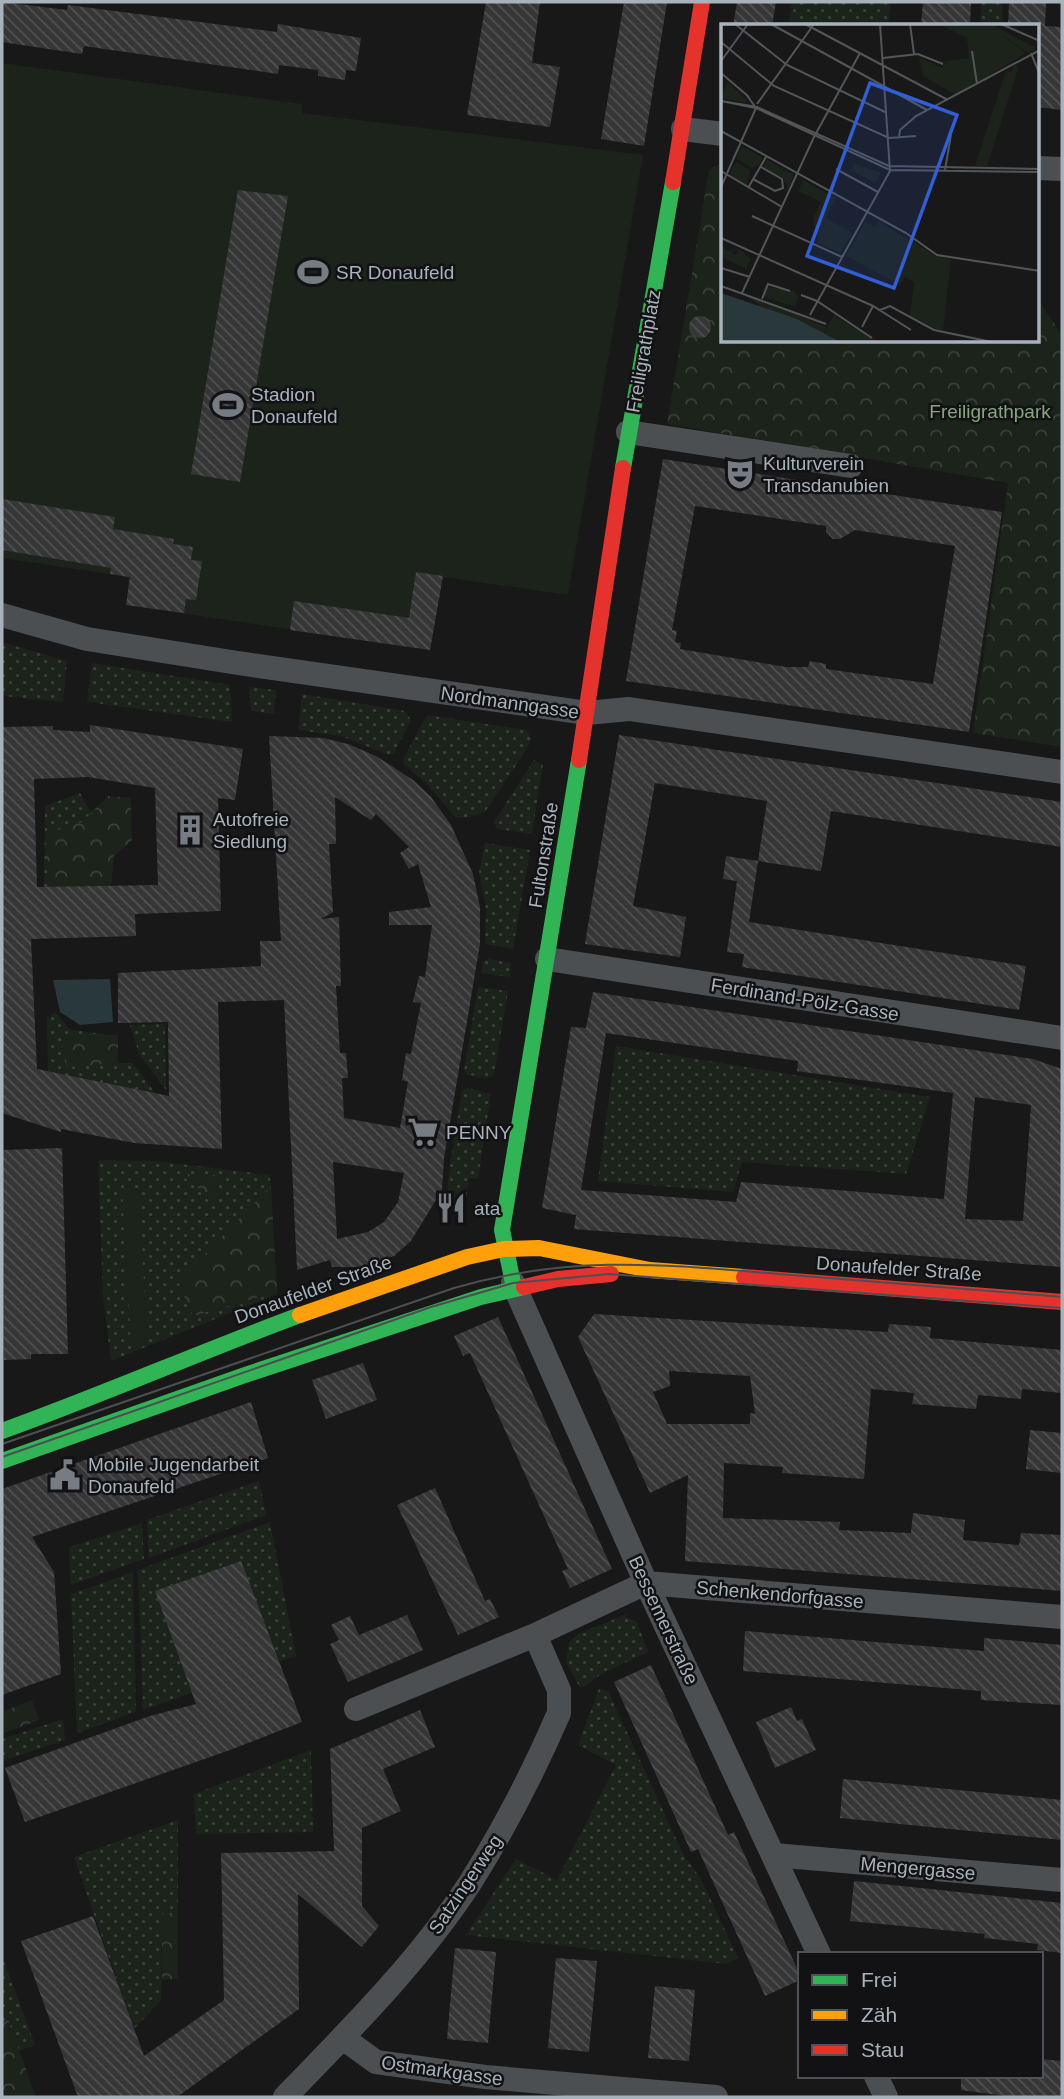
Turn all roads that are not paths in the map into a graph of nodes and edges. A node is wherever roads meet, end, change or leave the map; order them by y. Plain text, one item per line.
1 (702, 2) edge
2 (683, 129) junction
3 (721, 134) edge
4 (1040, 168) edge
5 (1062, 169) edge
6 (628, 432) junction
7 (850, 466) dead end
8 (2, 615) edge
9 (587, 713) junction
10 (1062, 772) edge
11 (547, 959) junction
12 (1062, 1038) edge
13 (504, 1249) junction
14 (650, 1270) junction
15 (514, 1285) junction
16 (1062, 1302) edge
17 (2, 1431) edge
18 (2, 1461) edge
19 (646, 1583) junction
20 (1062, 1617) edge
21 (535, 1635) junction
22 (356, 1709) dead end
23 (774, 1855) junction
24 (1062, 1880) edge
25 (818, 1952) edge
26 (343, 2038) junction
27 (877, 2078) edge
28 (285, 2097) edge
29 (716, 2097) edge
30 (886, 2097) edge

1 - 2 main road
2 - 3 street
2 - 6 main road, Freiligrathplatz
4 - 5 street
6 - 7 street, Freiligrathplatz
6 - 9 main road, Fultonstraße
8 - 9 street, Nordmanngasse
9 - 10 street, Nordmanngasse
9 - 11 main road, Fultonstraße
11 - 12 street, Ferdinand-Pölz-Gasse
11 - 13 main road, Fultonstraße
13 - 14 main road, Donaufelder Straße
13 - 15 main road, Fultonstraße
13 - 17 main road, Donaufelder Straße
14 - 15 main road, Donaufelder Straße
14 - 16 main road, Donaufelder Straße
15 - 18 main road, Donaufelder Straße
15 - 19 street, Bessemerstraße
19 - 20 street, Schenkendorfgasse
19 - 21 street, Schenkendorfgasse
19 - 23 street, Bessemerstraße
21 - 22 street, Schenkendorfgasse
21 - 26 street, Satzingerweg
23 - 24 street, Mengergasse
23 - 25 street, Bessemerstraße
26 - 28 street, Satzingerweg
26 - 29 street, Ostmarkgasse
27 - 30 street

